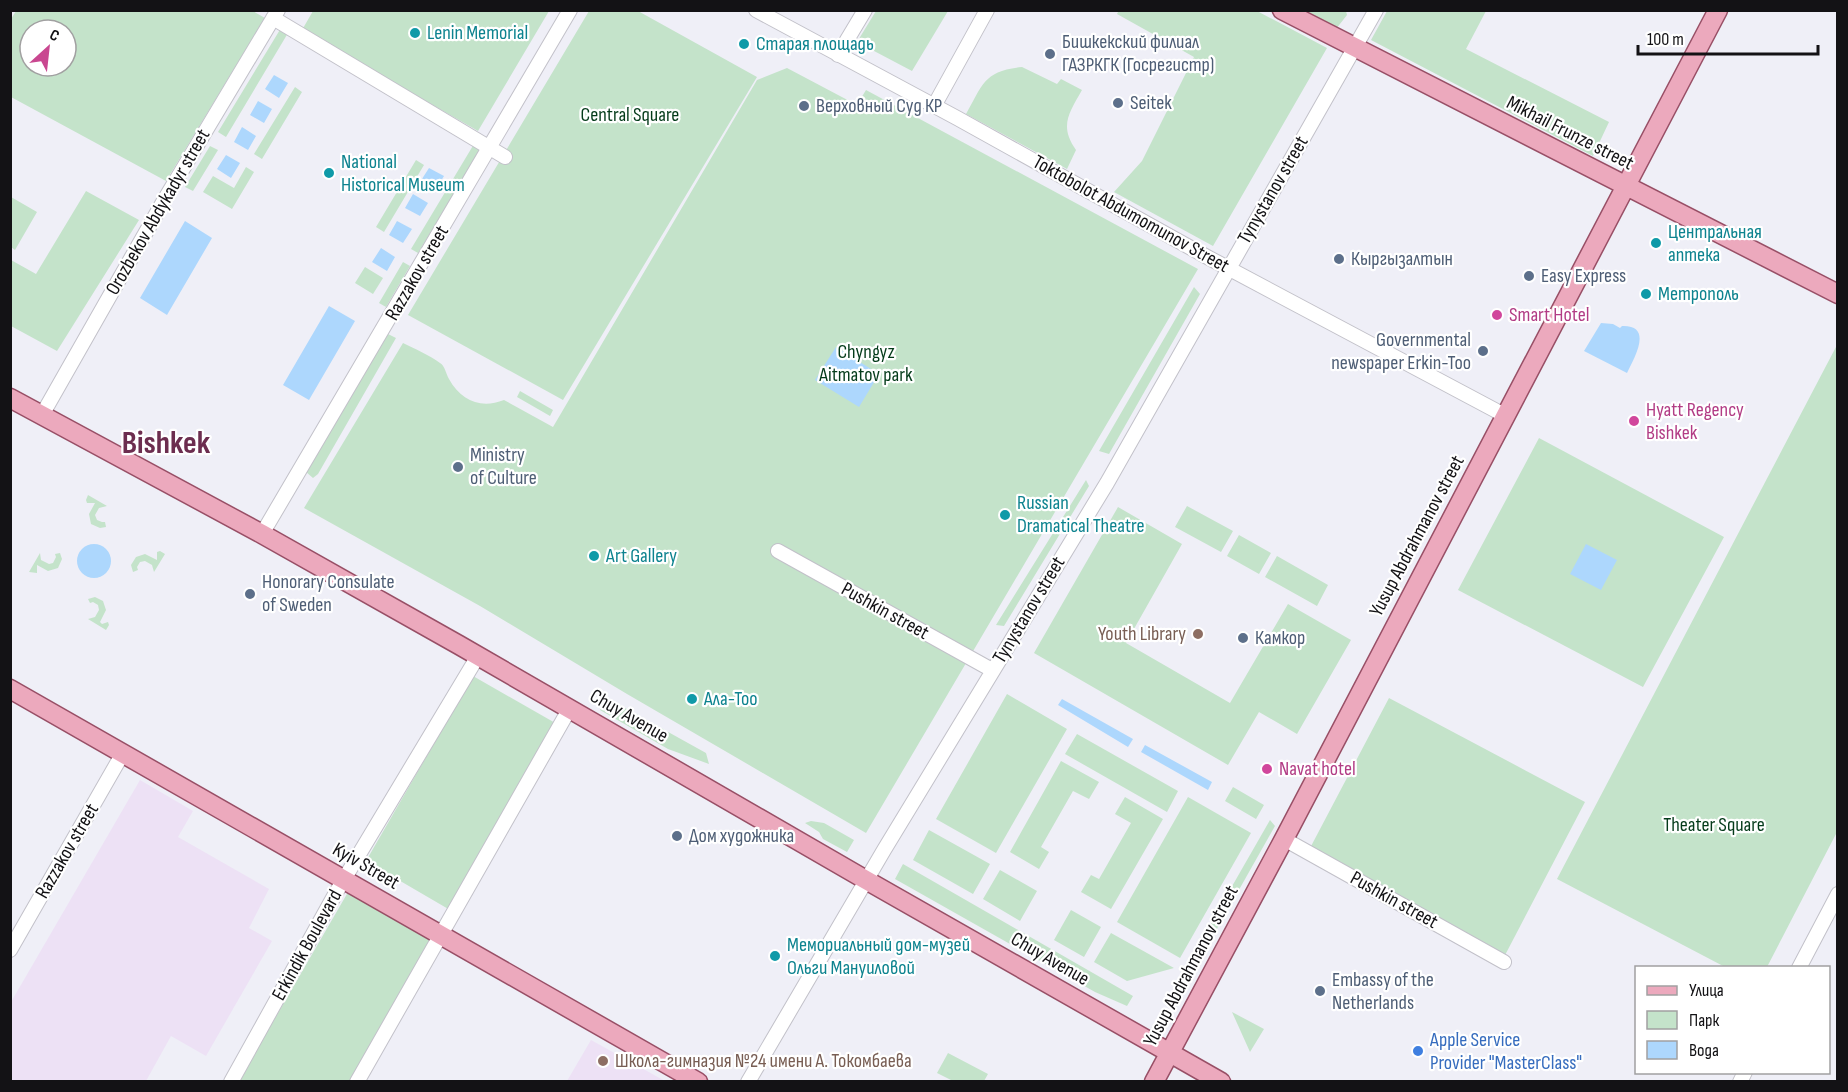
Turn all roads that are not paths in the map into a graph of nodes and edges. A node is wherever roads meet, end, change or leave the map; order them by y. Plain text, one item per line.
1 (570, 10) edge
2 (756, 10) edge
3 (865, 10) edge
4 (987, 10) edge
5 (1282, 10) edge
6 (1376, 10) edge
7 (1718, 10) edge
8 (276, 14) edge
9 (1355, 48) junction
10 (838, 55) junction
11 (934, 106) junction
12 (490, 148) junction
13 (505, 157) dead end
14 (1626, 187) junction
15 (1229, 268) junction
16 (1838, 294) edge
17 (10, 398) edge
18 (42, 415) junction
19 (1506, 416) junction
20 (262, 534) junction
21 (778, 551) dead end
22 (478, 656) junction
23 (992, 670) junction
24 (10, 689) edge
25 (570, 708) junction
26 (123, 753) junction
27 (1284, 839) junction
28 (344, 879) junction
29 (866, 880) junction
30 (1838, 894) edge
31 (441, 934) junction
32 (10, 950) edge
33 (1504, 962) dead end
34 (1800, 966) edge
35 (1170, 1052) junction
36 (231, 1082) edge
37 (357, 1082) edge
38 (698, 1082) edge
39 (748, 1082) edge
40 (1154, 1082) edge
41 (1221, 1082) edge

1 - 12 street, Razzakov street
2 - 10 street, Toktobolot Abdumomunov Street
3 - 10 street
4 - 11 street
5 - 9 main road, Mikhail Frunze street
6 - 9 street, Tynystanov street
7 - 14 main road, Yusup Abdrahmanov street
8 - 12 street
8 - 18 street, Orozbekov Abdykadyr street
9 - 14 main road, Mikhail Frunze street
9 - 15 street, Tynystanov street
10 - 11 street, Toktobolot Abdumomunov Street
11 - 15 street, Toktobolot Abdumomunov Street
12 - 13 street
12 - 20 street, Razzakov street
14 - 16 main road, Mikhail Frunze street
14 - 19 main road, Yusup Abdrahmanov street
15 - 19 street, Toktobolot Abdumomunov Street
15 - 23 street, Tynystanov street
17 - 18 main road, Chuy Avenue
18 - 20 main road, Chuy Avenue
19 - 27 main road, Yusup Abdrahmanov street
20 - 22 main road, Chuy Avenue
21 - 23 street, Pushkin street
22 - 25 main road, Chuy Avenue
22 - 28 street, Erkindik Boulevard
23 - 29 street, Tynystanov street
24 - 26 main road, Kyiv Street
25 - 29 main road, Chuy Avenue
25 - 31 street
26 - 28 main road, Kyiv Street
26 - 32 street, Razzakov street
27 - 33 street, Pushkin street
27 - 35 main road, Yusup Abdrahmanov street
28 - 31 main road, Kyiv Street
28 - 36 street, Erkindik Boulevard
29 - 35 main road, Chuy Avenue
29 - 39 street, Tynystanov street
30 - 34 street
31 - 37 street
31 - 38 main road, Kyiv Street
35 - 40 main road, Yusup Abdrahmanov street
35 - 41 main road, Chuy Avenue

